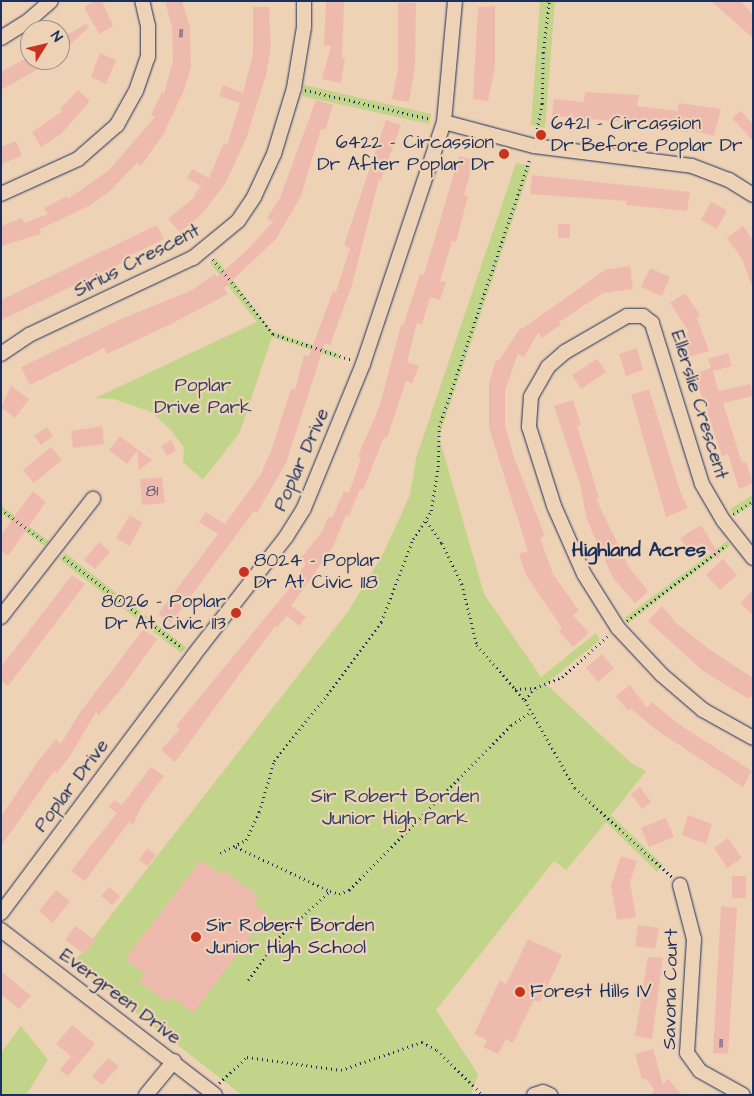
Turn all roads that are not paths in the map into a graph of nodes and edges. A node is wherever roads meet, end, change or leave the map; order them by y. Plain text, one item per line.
1 (51, 1) edge
2 (142, 1) edge
3 (304, 1) edge
4 (455, 1) edge
5 (1, 38) edge
6 (444, 122) junction
7 (1, 194) edge
8 (753, 195) edge
9 (1, 354) edge
10 (93, 499) dead end
11 (753, 558) edge
12 (1, 618) edge
13 (753, 738) edge
14 (680, 885) road end
15 (1, 913) edge
16 (1, 930) edge
17 (174, 1061) junction
18 (212, 1093) edge
19 (146, 1095) edge
20 (534, 1095) edge
21 (550, 1095) edge
22 (743, 1095) edge

1 - 5 street
2 - 7 street
3 - 9 street, Sirius Crescent
4 - 6 street, Poplar Drive
6 - 8 street
6 - 15 street, Poplar Drive
10 - 12 street
11 - 13 street, Ellerslie Crescent
14 - 22 street, Savona Court
16 - 17 street, Evergreen Drive
17 - 18 street, Evergreen Drive
17 - 19 street
20 - 21 street

